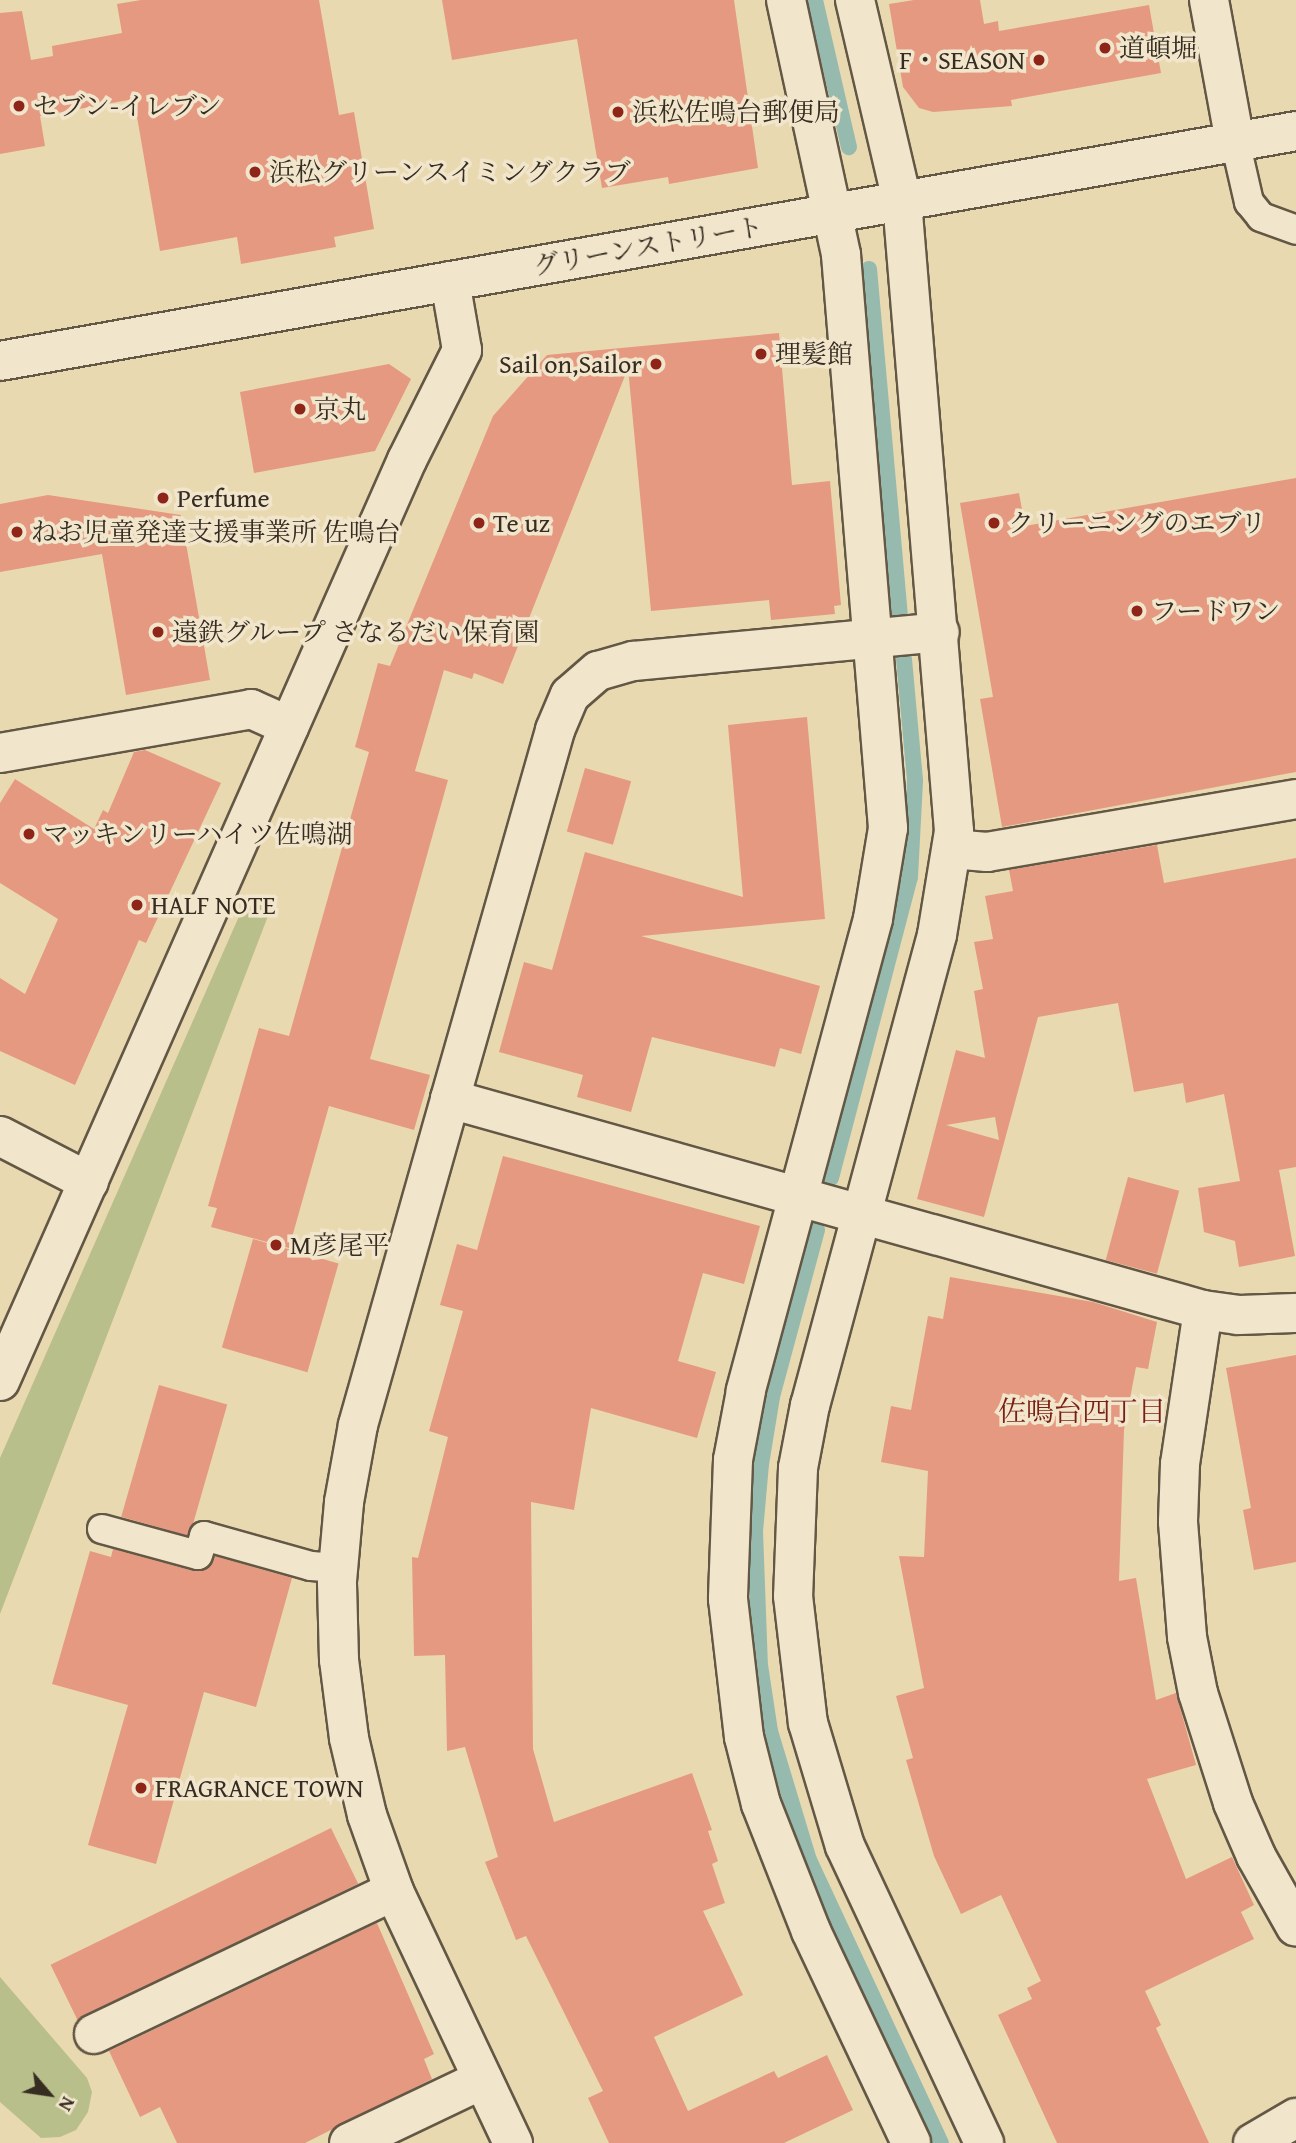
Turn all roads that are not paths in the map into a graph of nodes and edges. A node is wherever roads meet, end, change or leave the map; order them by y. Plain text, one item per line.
1 (786, 0) edge
2 (855, 0) edge
3 (1209, 0) edge
4 (1296, 131) edge
5 (1235, 141) junction
6 (902, 201) junction
7 (834, 213) junction
8 (1296, 230) edge
9 (450, 281) junction
10 (0, 361) edge
11 (940, 632) junction
12 (875, 639) junction
13 (289, 726) junction
14 (0, 753) edge
15 (1296, 799) edge
16 (952, 849) junction
17 (450, 1099) junction
18 (0, 1136) edge
19 (89, 1182) junction
20 (798, 1197) junction
21 (861, 1214) junction
22 (1203, 1310) junction
23 (1296, 1313) edge
24 (0, 1381) edge
25 (102, 1529) dead end
26 (339, 1568) junction
27 (394, 1891) junction
28 (1296, 1927) edge
29 (93, 2035) dead end
30 (483, 2079) junction
31 (1296, 2118) edge
32 (349, 2143) edge
33 (513, 2143) edge
34 (911, 2143) edge
35 (984, 2143) edge
36 (1253, 2143) edge

1 - 7 street
2 - 6 street
3 - 5 street
4 - 5 street, グリーンストリート
5 - 6 street, グリーンストリート
5 - 8 lane
6 - 7 street, グリーンストリート
6 - 11 street
7 - 9 street, グリーンストリート
7 - 12 street
9 - 10 street, グリーンストリート
9 - 13 street
11 - 12 street
11 - 16 street
12 - 17 street
12 - 20 street
13 - 14 street
13 - 19 street
15 - 16 street
16 - 21 street
17 - 20 street
17 - 26 street
18 - 19 street
19 - 24 street
20 - 21 street
20 - 34 street
21 - 22 street
21 - 35 street
22 - 23 street
22 - 28 street
25 - 26 lane
26 - 27 street
27 - 29 street
27 - 30 street
30 - 32 street
30 - 33 street
31 - 36 street

